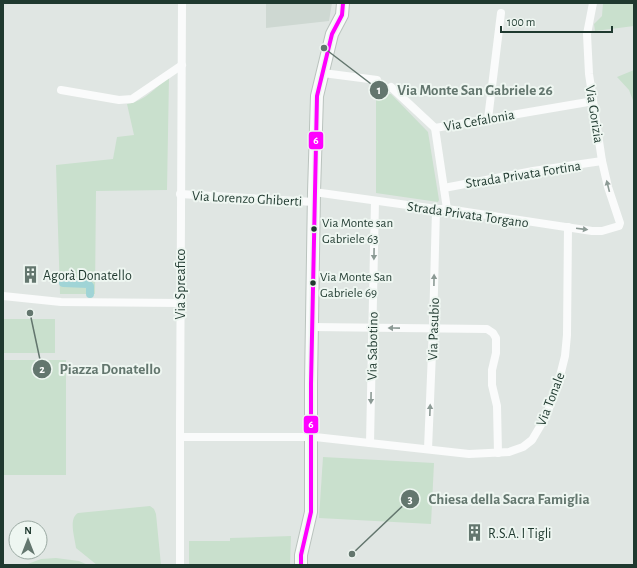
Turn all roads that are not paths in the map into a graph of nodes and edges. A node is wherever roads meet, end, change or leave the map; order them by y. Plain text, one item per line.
1 (182, 3) edge
2 (343, 3) edge
3 (593, 3) edge
4 (501, 13) dead end
5 (182, 66) junction
6 (323, 73) junction
7 (377, 80) dead end
8 (391, 87) dead end
9 (61, 90) dead end
10 (593, 99) junction
11 (488, 119) junction
12 (435, 128) junction
13 (602, 161) junction
14 (444, 188) junction
15 (180, 194) junction
16 (314, 197) junction
17 (376, 201) junction
18 (436, 209) junction
19 (447, 209) junction
20 (620, 223) joint
21 (568, 228) junction
22 (3, 296) edge
23 (180, 303) junction
24 (312, 327) junction
25 (373, 327) junction
26 (433, 328) junction
27 (180, 437) junction
28 (311, 437) junction
29 (370, 443) junction
30 (428, 449) junction
31 (498, 453) junction
32 (180, 565) edge
33 (301, 565) edge

1 - 5 street, Via Spreafico
2 - 6 street
3 - 10 street, Via Gorizia
4 - 11 street
5 - 9 street
5 - 15 street, Via Spreafico
6 - 7 street
6 - 16 street
8 - 12 street, Via Cefalonia
10 - 11 street, Via Cefalonia
10 - 13 street, Via Gorizia
11 - 12 street, Via Cefalonia
12 - 14 street, Via Cefalonia
13 - 14 street, Strada Privata Fortina
20 -> 13 street, Via Gorizia
14 - 19 street, Via Cefalonia
15 - 16 street, Via Lorenzo Ghiberti
15 - 23 street, Via Spreafico
16 - 17 street, Strada Privata Torgano
16 - 24 street
17 - 18 street, Strada Privata Torgano
17 -> 25 street, Via Sabotino
18 - 19 street, Strada Privata Torgano
26 -> 18 street, Via Pasubio
19 - 21 street, Strada Privata Torgano
21 -> 20 street, Strada Privata Torgano
21 - 31 street, Via Tonale
22 - 23 street
23 - 27 street, Via Spreafico
24 - 25 street
24 - 28 street
26 -> 25 street
25 -> 29 street, Via Sabotino
30 -> 26 street, Via Pasubio
26 - 31 street
27 - 28 street, Via Tonale
27 - 32 street, Via Spreafico
28 - 29 street, Via Tonale
28 - 33 street
29 - 30 street, Via Tonale
30 - 31 street, Via Tonale

